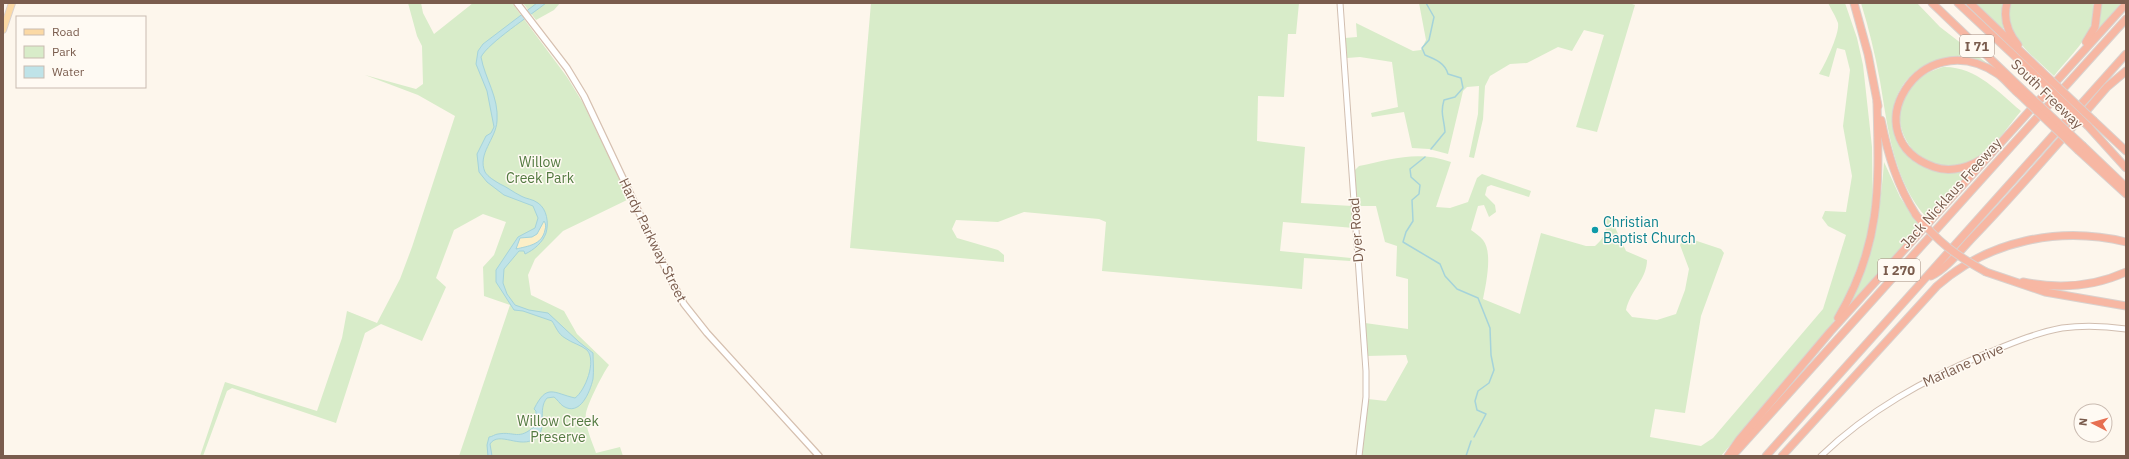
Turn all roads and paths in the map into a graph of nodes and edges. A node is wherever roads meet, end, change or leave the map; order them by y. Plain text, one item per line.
1 (12, 3) edge
2 (517, 3) edge
3 (1340, 3) edge
4 (1854, 3) edge
5 (1932, 3) edge
6 (1958, 3) edge
7 (1970, 3) edge
8 (2007, 3) edge
9 (2098, 3) edge
10 (2126, 4) edge
11 (2126, 19) edge
12 (3, 30) edge
13 (2126, 54) edge
14 (2070, 65) junction
15 (2040, 70) junction
16 (2126, 71) edge
17 (2020, 91) junction
18 (1877, 102) junction
19 (2094, 121) junction
20 (2104, 143) junction
21 (2000, 144) junction
22 (2126, 147) edge
23 (2081, 149) junction
24 (2126, 151) edge
25 (2126, 163) edge
26 (2126, 168) edge
27 (2126, 187) edge
28 (2126, 194) edge
29 (2126, 242) edge
30 (2126, 272) edge
31 (1999, 277) junction
32 (1926, 278) junction
33 (2126, 306) edge
34 (2126, 329) edge
35 (1830, 332) junction
36 (819, 456) edge
37 (1359, 456) edge
38 (1728, 456) edge
39 (1733, 456) edge
40 (1766, 456) edge
41 (1782, 456) edge
42 (1821, 456) edge

1 - 12 main road
2 - 36 main road, Hardy Parkway Street
3 - 37 street, Dyer Road
4 - 18 highway
5 - 17 highway, South Freeway / I 71
6 - 20 highway, South Freeway / I 71, bridge
7 - 15 highway
8 - 15 highway
9 - 14 highway
10 - 14 highway
11 - 39 highway, Jack Nicklaus Freeway / I 270
13 - 32 highway, I 270
14 - 21 highway
15 - 19 highway, bridge
16 - 32 highway
17 - 21 highway
17 - 23 highway, South Freeway / I 71, bridge
18 - 31 highway, bridge
18 - 35 highway
19 - 22 highway
19 - 24 highway
20 - 25 highway
20 - 26 highway, South Freeway / I 71
21 - 35 highway
23 - 27 highway, South Freeway / I 71
23 - 28 highway
29 - 41 highway
30 - 31 highway
31 - 33 highway
32 - 40 highway, I 270
34 - 42 street, Marlane Drive
35 - 38 highway

